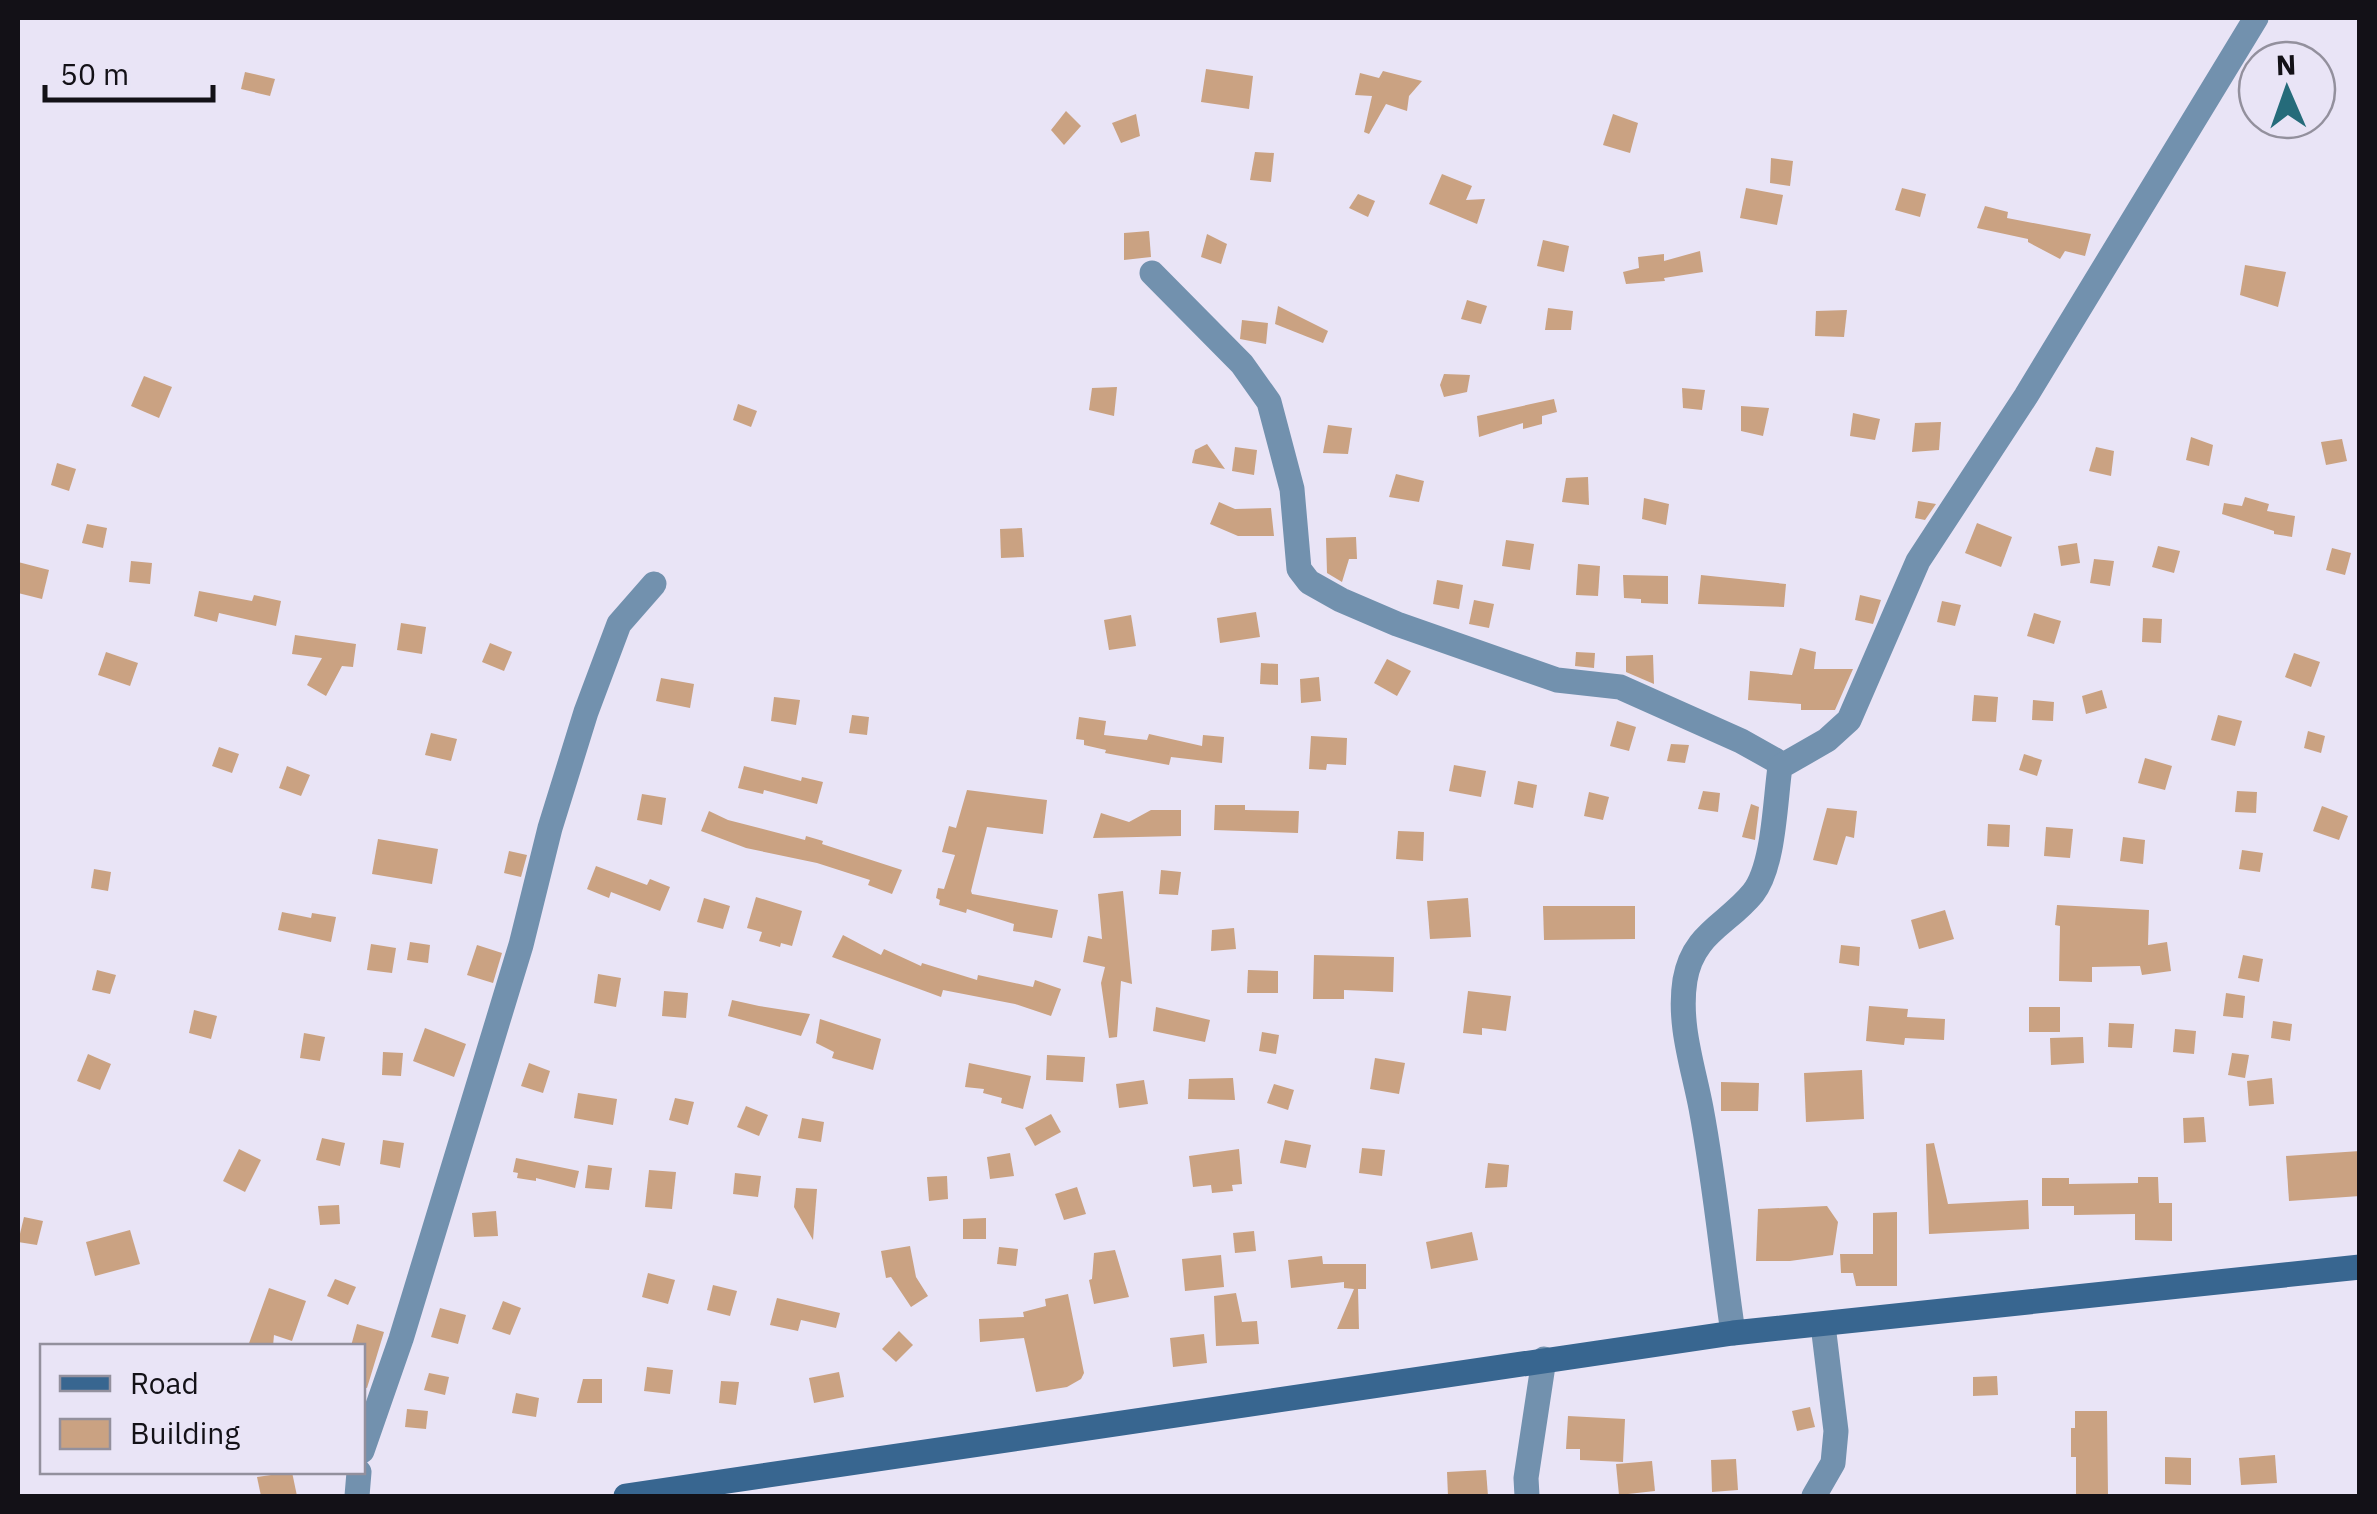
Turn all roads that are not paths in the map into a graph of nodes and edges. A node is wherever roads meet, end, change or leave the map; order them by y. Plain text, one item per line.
1 (2256, 18) edge
2 (1152, 274) dead end
3 (654, 584) dead end
4 (1780, 768) junction
5 (2360, 1266) edge
6 (1823, 1324) junction
7 (1733, 1333) junction
8 (1544, 1359) junction
9 (365, 1442) edge
10 (626, 1496) edge
11 (1527, 1496) edge
12 (1814, 1496) edge

1 - 4 street
2 - 4 street
3 - 9 street
4 - 7 street
5 - 6 main road
6 - 7 main road
6 - 12 street
7 - 8 main road
8 - 10 main road
8 - 11 street

